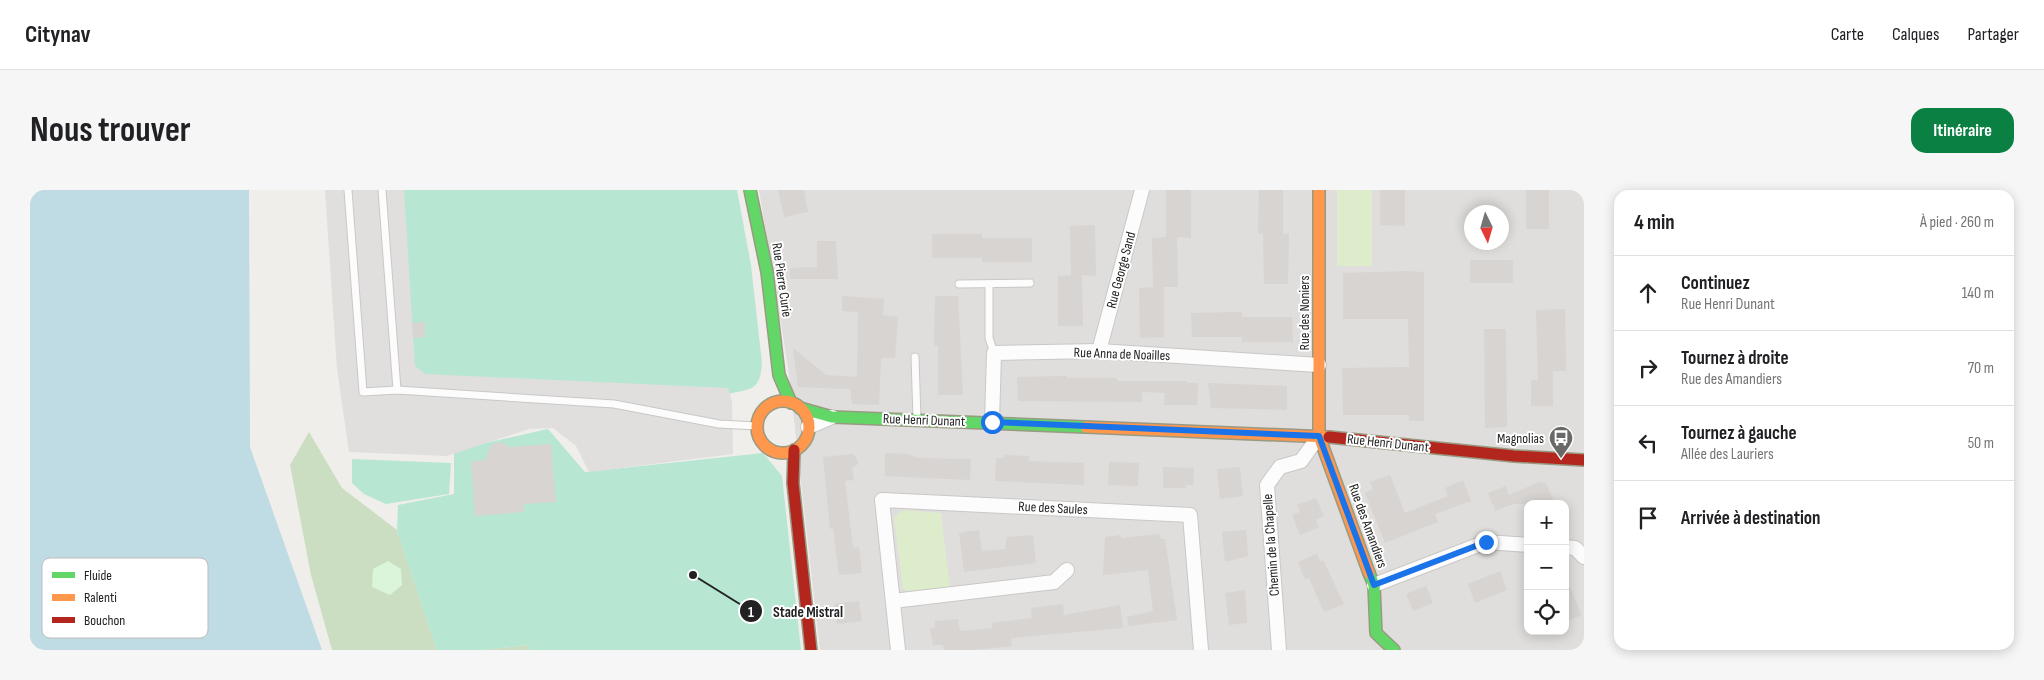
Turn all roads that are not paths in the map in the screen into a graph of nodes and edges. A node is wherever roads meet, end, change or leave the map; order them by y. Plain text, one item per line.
1 (348, 190) edge
2 (382, 190) edge
3 (750, 190) edge
4 (1142, 190) edge
5 (1318, 190) edge
6 (959, 284) dead end
7 (989, 284) junction
8 (1030, 284) dead end
9 (1099, 351) junction
10 (994, 353) junction
11 (915, 357) dead end
12 (1319, 365) junction
13 (778, 375) junction
14 (397, 390) junction
15 (769, 405) junction
16 (796, 405) junction
17 (832, 417) junction
18 (917, 420) junction
19 (992, 422) junction
20 (757, 426) junction
21 (808, 427) junction
22 (1319, 436) junction
23 (794, 450) junction
24 (777, 452) junction
25 (1584, 460) edge
26 (793, 482) junction
27 (1524, 545) edge
28 (1569, 547) edge
29 (1584, 557) edge
30 (1068, 570) dead end
31 (1374, 585) junction
32 (893, 601) junction
33 (811, 650) edge
34 (898, 650) edge
35 (1201, 650) edge
36 (1278, 650) edge
37 (1394, 650) edge

1 - 14 lane
2 - 14 lane
3 - 13 street, Rue Pierre Curie
4 - 9 street, Rue George Sand
5 - 12 street, Rue des Noniers
6 - 7 lane
7 - 8 lane
7 - 10 lane
9 - 10 street, Rue Anna de Noailles
9 - 12 street, Rue Anna de Noailles
10 - 19 street
11 - 18 lane
12 - 22 street, Rue des Noniers
13 - 15 street, Rue Pierre Curie
13 - 16 street, Rue Pierre Curie
14 - 20 lane
15 - 16 street
15 - 20 street
16 - 17 street, Rue Henri Dunant
16 - 21 street
17 - 18 street, Rue Henri Dunant
17 - 21 street, Rue Henri Dunant
18 - 19 street, Rue Henri Dunant
19 - 22 street, Rue Henri Dunant
20 - 24 street
21 - 23 street
22 - 25 street, Rue Henri Dunant
22 - 31 street, Rue des Amandiers
22 - 36 street, Chemin de la Chapelle
23 - 24 street
23 - 26 street
24 - 26 street
26 - 33 street
27 - 31 street
28 - 29 street
30 - 32 street
31 - 37 street, Rue des Amandiers
32 - 34 street, Rue des Saules
32 - 35 street, Rue des Saules

